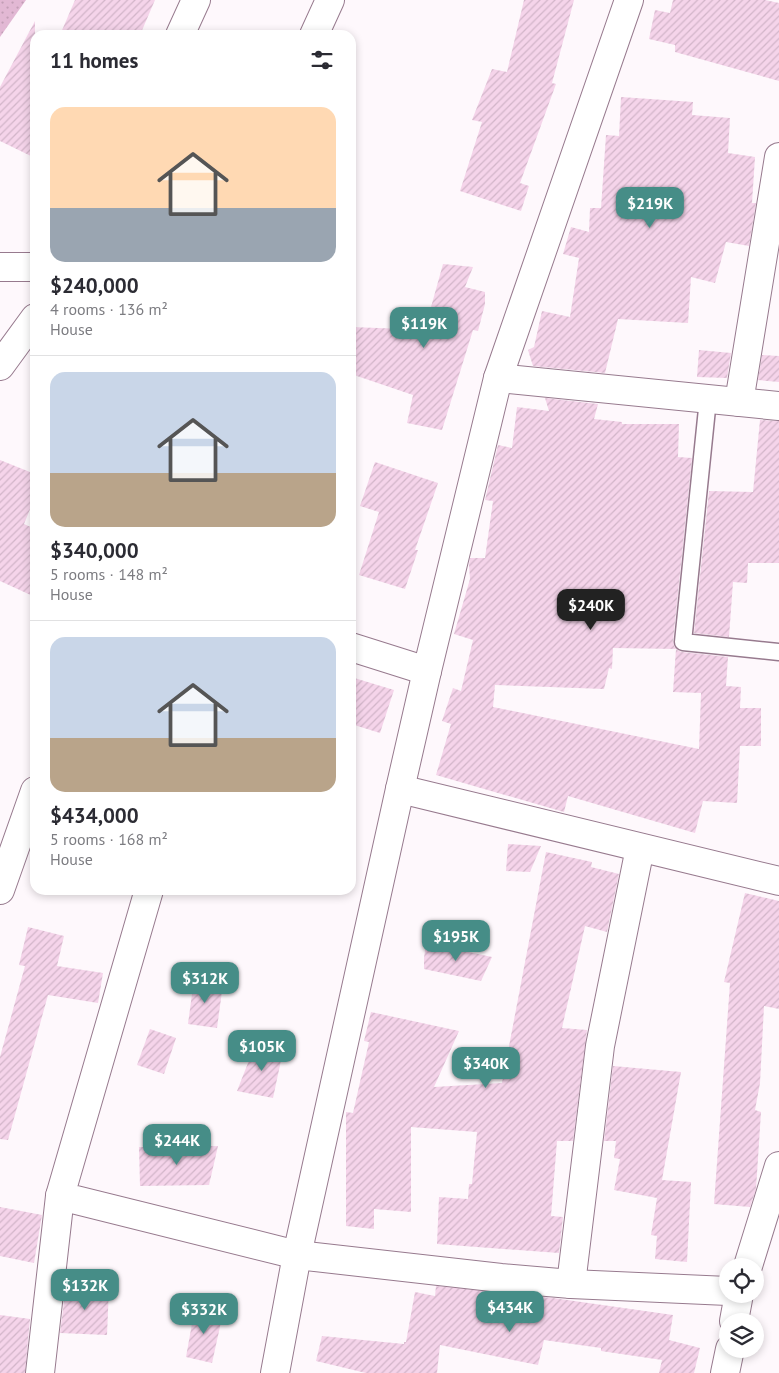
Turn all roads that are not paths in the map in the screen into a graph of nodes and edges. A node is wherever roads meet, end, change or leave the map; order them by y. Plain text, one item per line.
1 (196, 0) edge
2 (330, 0) edge
3 (630, 0) edge
4 (182, 30) edge
5 (316, 30) edge
6 (779, 157) edge
7 (30, 266) edge
8 (0, 268) edge
9 (30, 325) edge
10 (0, 366) edge
11 (498, 378) junction
12 (708, 399) junction
13 (739, 402) junction
14 (779, 406) edge
15 (356, 649) edge
16 (779, 652) edge
17 (427, 671) junction
18 (400, 789) junction
19 (30, 805) edge
20 (640, 848) junction
21 (779, 881) edge
22 (0, 890) edge
23 (147, 895) edge
24 (779, 1166) edge
25 (60, 1196) junction
26 (769, 1233) edge
27 (298, 1255) junction
28 (753, 1258) edge
29 (571, 1284) junction
30 (719, 1291) edge
31 (728, 1358) edge
32 (40, 1373) edge
33 (275, 1373) edge
34 (725, 1373) edge

1 - 4 street
2 - 5 street
3 - 11 street
6 - 13 street
7 - 8 street
9 - 10 street
11 - 12 street
11 - 17 street
12 - 13 street
12 - 16 lane
13 - 14 street
15 - 17 street
17 - 18 street
18 - 20 street
18 - 27 street
19 - 22 street
20 - 21 street
20 - 29 street
23 - 25 street
24 - 26 street
25 - 27 street
25 - 32 street
26 - 28 street
27 - 29 street
27 - 33 street
29 - 30 street
31 - 34 street

